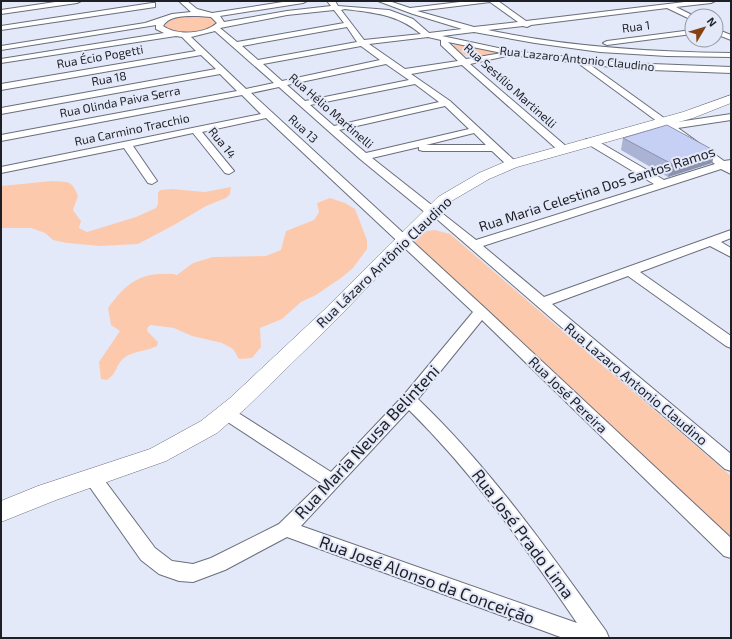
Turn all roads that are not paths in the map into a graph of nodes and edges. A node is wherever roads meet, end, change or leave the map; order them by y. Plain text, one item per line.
1 (20, 1) edge
2 (76, 1) edge
3 (182, 1) edge
4 (248, 1) edge
5 (303, 1) edge
6 (382, 1) edge
7 (488, 1) edge
8 (493, 1) edge
9 (658, 1) edge
10 (710, 1) edge
11 (150, 3) edge
12 (334, 4) edge
13 (668, 6) junction
14 (256, 7) junction
15 (24, 8) junction
16 (410, 10) junction
17 (1, 12) edge
18 (201, 14) junction
19 (684, 14) edge
20 (211, 15) junction
21 (164, 20) junction
22 (524, 23) junction
23 (347, 25) junction
24 (218, 26) junction
25 (1, 28) edge
26 (470, 29) junction
27 (684, 33) edge
28 (175, 34) junction
29 (185, 34) junction
30 (427, 35) junction
31 (446, 40) junction
32 (620, 41) junction
33 (362, 43) junction
34 (234, 44) junction
35 (556, 44) junction
36 (584, 46) junction
37 (1, 48) edge
38 (632, 51) junction
39 (202, 52) junction
40 (512, 53) junction
41 (731, 55) edge
42 (1, 61) edge
43 (386, 61) junction
44 (466, 62) junction
45 (581, 62) junction
46 (256, 63) junction
47 (731, 70) edge
48 (221, 71) junction
49 (405, 72) junction
50 (416, 81) junction
51 (280, 83) junction
52 (1, 86) edge
53 (244, 92) junction
54 (447, 103) junction
55 (304, 104) junction
56 (730, 105) edge
57 (1, 111) edge
58 (268, 115) junction
59 (667, 123) junction
60 (332, 129) junction
61 (475, 130) junction
62 (196, 131) junction
63 (1, 138) edge
64 (590, 141) junction
65 (127, 144) junction
66 (493, 148) junction
67 (399, 149) junction
68 (563, 149) junction
69 (364, 157) junction
70 (512, 164) junction
71 (728, 166) edge
72 (1, 170) edge
73 (228, 171) dead end
74 (152, 181) dead end
75 (662, 184) junction
76 (431, 212) junction
77 (731, 234) edge
78 (404, 240) junction
79 (711, 241) junction
80 (473, 244) junction
81 (731, 253) edge
82 (629, 270) junction
83 (541, 304) junction
84 (482, 312) junction
85 (731, 343) edge
86 (409, 400) junction
87 (226, 413) junction
88 (731, 464) edge
89 (93, 478) junction
90 (334, 482) junction
91 (1, 512) edge
92 (286, 529) junction
93 (731, 550) edge
94 (590, 638) edge
95 (600, 638) edge

1 - 15 street
2 - 15 street
3 - 18 street
4 - 14 street
5 - 14 street
6 - 16 street, Rua Lazaro Antonio Claudino
7 - 16 street
8 - 22 street
9 - 13 street
10 - 13 street, Rua Sestílio Martinelli
11 - 21 street
11 - 25 street
12 - 23 street
12 - 24 street, Rua Lazaro Antonio Claudino
12 - 30 street, Rua Lazaro Antonio Claudino
13 - 19 street
13 - 22 street, Rua Sestílio Martinelli
14 - 20 street
15 - 17 street
16 - 26 street, Rua Lazaro Antonio Claudino
18 - 20 street
18 - 21 street
20 - 24 street, Rua Hélio Martinelli
21 - 28 street
21 - 37 street
22 - 26 street, Rua Sestílio Martinelli
22 - 35 street
23 - 33 street
23 - 34 street
24 - 29 street, Rua Lazaro Antonio Claudino
24 - 34 street, Rua Hélio Martinelli
26 - 30 street, Rua Sestílio Martinelli
26 - 35 street, Rua Lazaro Antonio Claudino
27 - 32 street, Rua 1
28 - 29 street, Rua Lazaro Antonio Claudino
28 - 42 street, Rua Lazaro Antonio Claudino
29 - 39 street, Rua 13
30 - 31 street, Rua Lazaro Antonio Claudino
30 - 33 street, Rua Sestílio Martinelli
31 - 40 street, Rua Lazaro Antonio Claudino
31 - 44 street, Rua Sestílio Martinelli
32 - 36 street, Rua 1
32 - 38 street
33 - 43 street
33 - 46 street, Rua Sestílio Martinelli
34 - 46 street, Rua Hélio Martinelli
35 - 36 street, Rua Lazaro Antonio Claudino
35 - 45 street
36 - 38 street, Rua Lazaro Antonio Claudino
38 - 41 street, Rua Lazaro Antonio Claudino
39 - 48 street, Rua 13
39 - 52 street, Rua Écio Pogetti
40 - 44 street
40 - 45 street, Rua Lazaro Antonio Claudino
43 - 49 street
43 - 51 street, Rua Olinda Paiva Serra
44 - 49 street
44 - 68 street, Rua Sestílio Martinelli
45 - 47 street, Rua Lazaro Antonio Claudino
45 - 59 street
46 - 51 street, Rua Hélio Martinelli
48 - 53 street, Rua 13
48 - 57 street, Rua 18
49 - 50 street
50 - 54 street
50 - 55 street
51 - 53 street, Rua Olinda Paiva Serra
51 - 55 street, Rua Hélio Martinelli
53 - 58 street, Rua 13
53 - 63 street, Rua Olinda Paiva Serra
54 - 60 street
54 - 61 street
55 - 60 street, Rua Hélio Martinelli
56 - 59 main road, Rua Lázaro Antônio Claudino
58 - 62 street, Rua Carmino Tracchio
58 - 78 street, Rua 13
59 - 64 main road, Rua Lázaro Antônio Claudino
59 - 71 street
60 - 69 street, Rua Hélio Martinelli
61 - 66 street
61 - 67 street
62 - 65 street, Rua Carmino Tracchio
62 - 73 street, Rua 14
64 - 68 main road, Rua Lázaro Antônio Claudino
64 - 75 street
65 - 72 street, Rua Carmino Tracchio
65 - 74 street
66 - 67 street
66 - 70 street
67 - 69 street
68 - 70 main road, Rua Lázaro Antônio Claudino
69 - 76 street, Rua Hélio Martinelli
70 - 76 main road, Rua Lázaro Antônio Claudino
71 - 75 street, Rua Maria Celestina Dos Santos Ramos
75 - 80 street, Rua Maria Celestina Dos Santos Ramos
76 - 78 main road, Rua Lázaro Antônio Claudino
76 - 80 street, Rua Lazaro Antonio Claudino
77 - 79 street
78 - 84 street, Rua José Pereira
78 - 87 main road, Rua Lázaro Antônio Claudino
79 - 81 street
79 - 82 street
80 - 83 street, Rua Lazaro Antonio Claudino
82 - 83 street
82 - 85 street
83 - 88 street, Rua Lazaro Antonio Claudino
84 - 86 street, Rua Maria Neusa Belinteni
84 - 93 street, Rua José Pereira
86 - 90 street, Rua Maria Neusa Belinteni
86 - 95 street, Rua José Prado Lima
87 - 89 main road, Rua Lázaro Antônio Claudino
87 - 90 street
89 - 91 main road, Rua Lázaro Antônio Claudino
89 - 92 street, Rua Maria Neusa Belinteni
90 - 92 street, Rua Maria Neusa Belinteni
92 - 94 street, Rua José Alonso da Conceição

